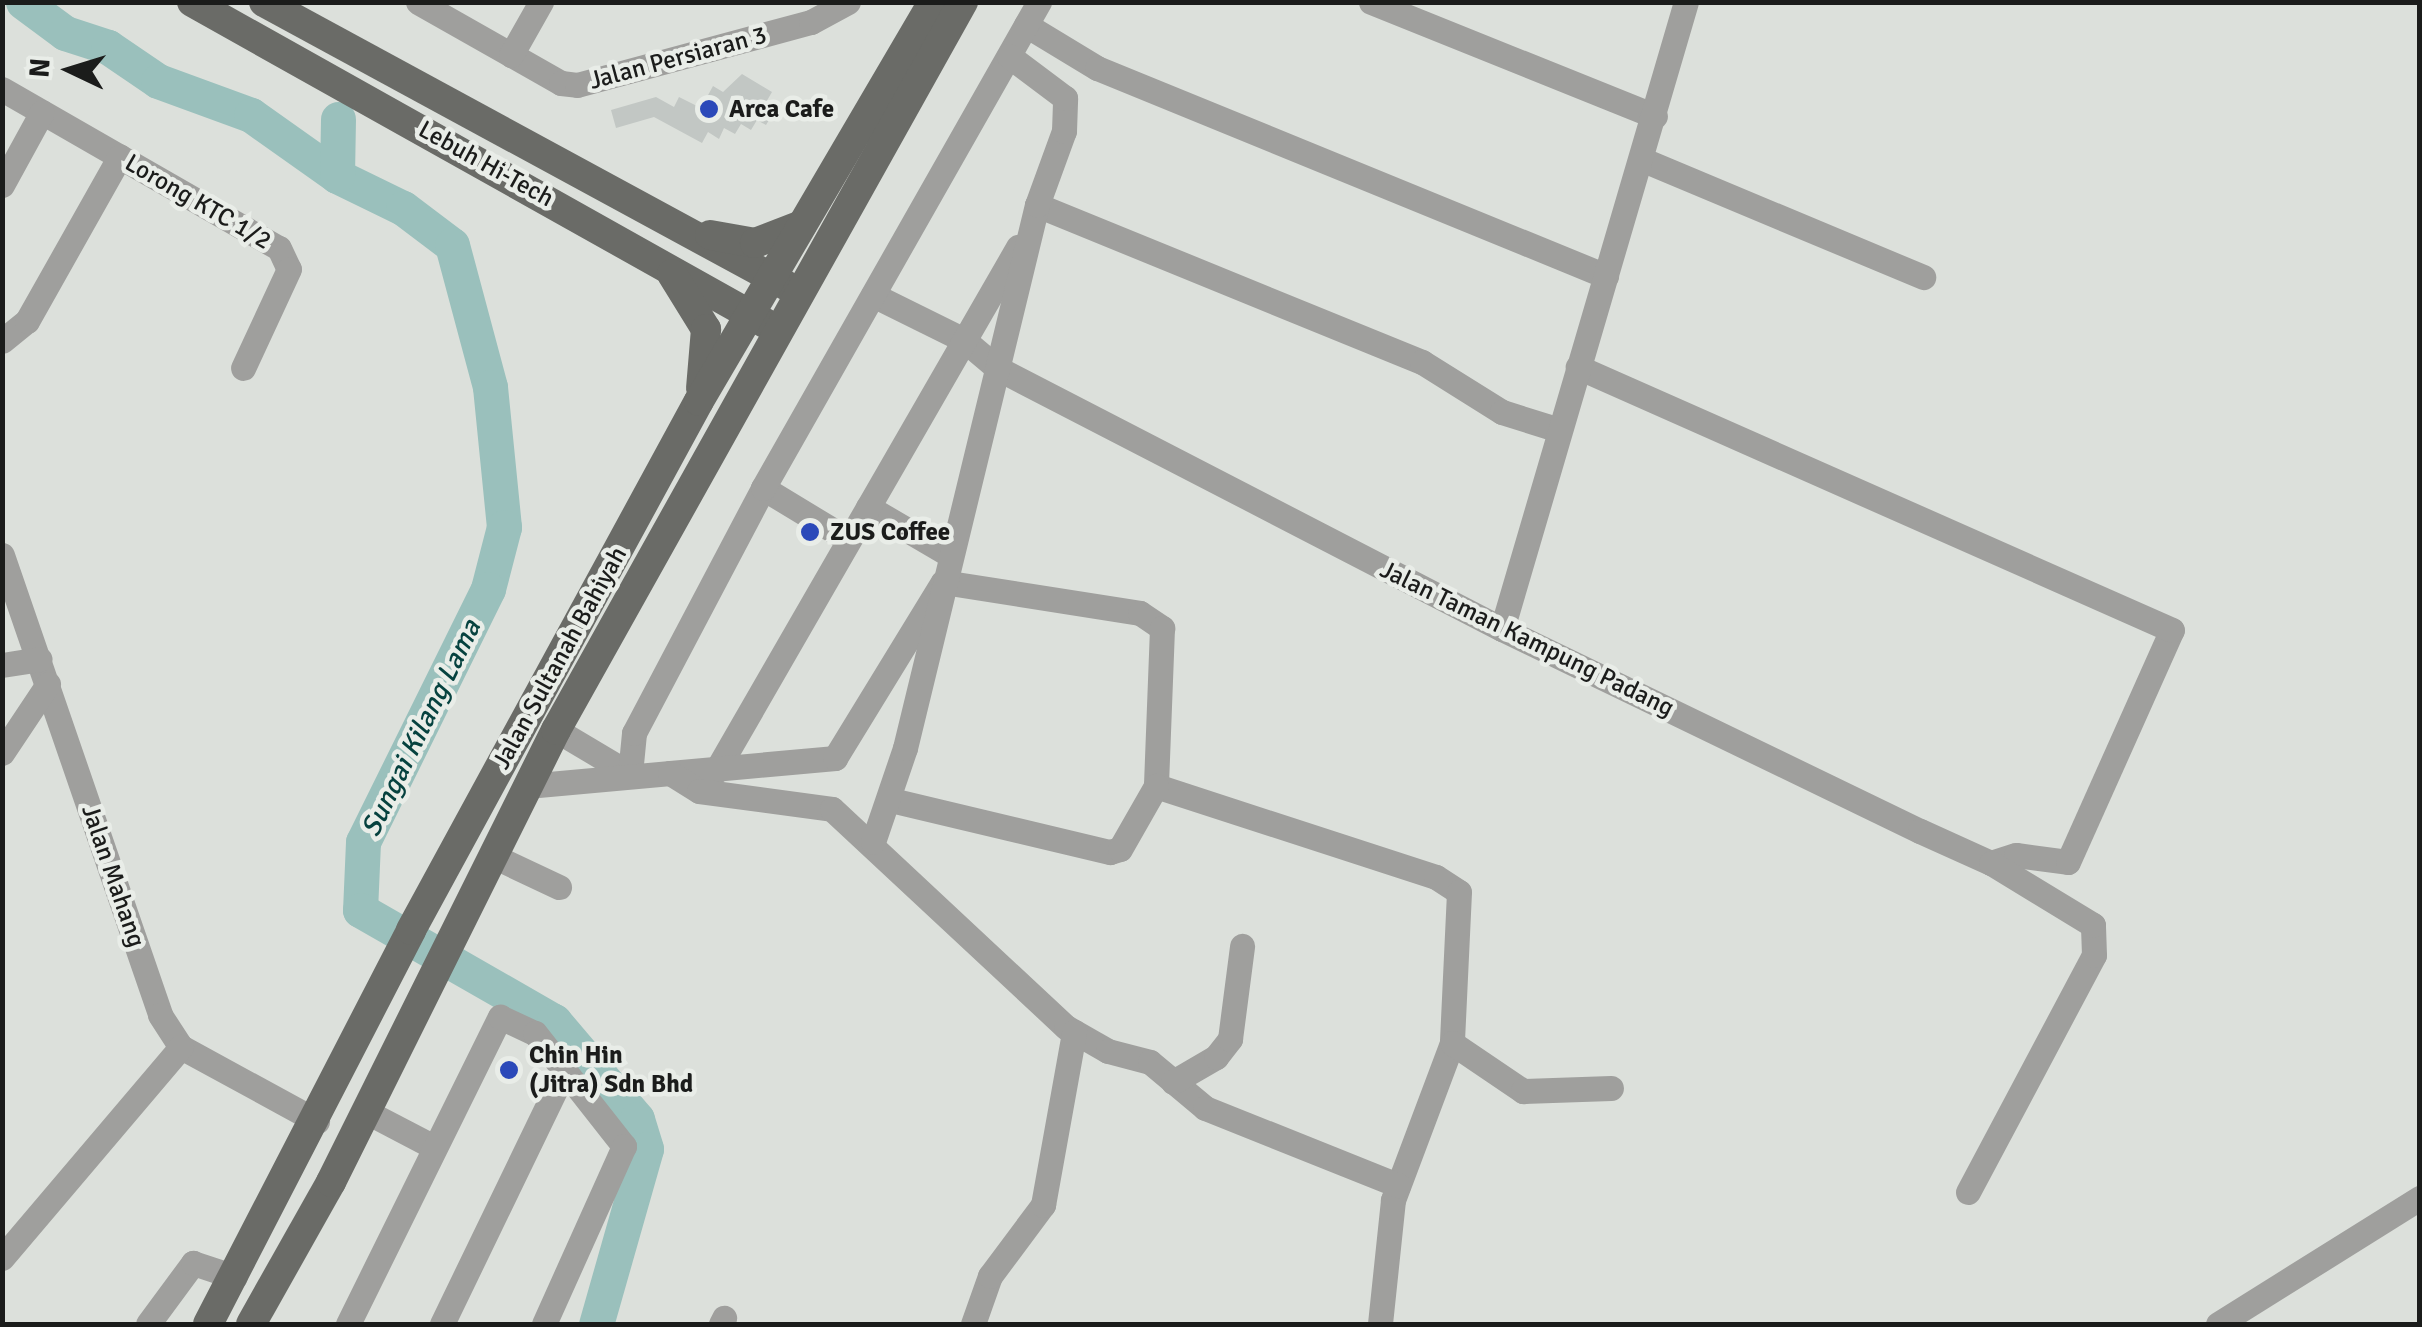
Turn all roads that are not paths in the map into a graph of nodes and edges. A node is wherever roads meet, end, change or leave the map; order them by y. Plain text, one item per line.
1 (192, 2) edge
2 (264, 2) edge
3 (418, 2) edge
4 (541, 2) edge
5 (848, 2) edge
6 (932, 2) edge
7 (963, 2) edge
8 (1371, 2) edge
9 (1686, 2) edge
10 (1033, 14) edge
11 (510, 55) junction
12 (1009, 56) junction
13 (2, 89) edge
14 (42, 112) junction
15 (1655, 116) junction
16 (120, 156) junction
17 (1641, 159) junction
18 (2, 186) edge
19 (1035, 213) junction
20 (676, 226) junction
21 (802, 226) junction
22 (657, 258) junction
23 (1606, 276) junction
24 (1923, 277) dead end
25 (785, 285) junction
26 (873, 295) junction
27 (763, 322) junction
28 (964, 340) junction
29 (3, 342) edge
30 (1578, 367) junction
31 (243, 368) dead end
32 (997, 368) junction
33 (699, 401) junction
34 (1559, 430) junction
35 (764, 488) junction
36 (868, 507) junction
37 (849, 540) junction
38 (948, 554) junction
39 (2, 556) edge
40 (943, 582) junction
41 (1502, 629) junction
42 (40, 660) junction
43 (2, 665) edge
44 (48, 684) junction
45 (556, 730) junction
46 (2, 753) edge
47 (716, 771) junction
48 (670, 773) junction
49 (630, 774) junction
50 (527, 786) junction
51 (1156, 786) junction
52 (891, 800) junction
53 (873, 842) junction
54 (493, 856) junction
55 (1992, 863) junction
56 (559, 887) dead end
57 (1242, 946) dead end
58 (1074, 1032) junction
59 (1452, 1043) junction
60 (180, 1047) junction
61 (564, 1070) junction
62 (1174, 1082) junction
63 (1611, 1088) dead end
64 (364, 1111) junction
65 (317, 1122) junction
66 (434, 1147) junction
67 (1398, 1184) junction
68 (1968, 1192) dead end
69 (2420, 1198) edge
70 (2, 1258) edge
71 (235, 1277) junction
72 (148, 1324) edge
73 (208, 1324) edge
74 (251, 1324) edge
75 (348, 1324) edge
76 (442, 1324) edge
77 (544, 1324) edge
78 (974, 1324) edge
79 (1385, 1324) edge
80 (2218, 1324) edge

1 - 22 main road, Lebuh Hi-Tech
2 - 20 main road, Lebuh Hi-Tech
3 - 11 street
4 - 11 street
5 - 11 street, Jalan Persiaran 3
6 - 21 main road, Jalan Sultanah Bahiyah
7 - 25 main road, Jalan Sultanah Bahiyah
8 - 15 street
9 - 15 street
10 - 12 street
10 - 23 street
12 - 19 street
12 - 26 street
13 - 14 street, Lorong KTC 1/2
14 - 16 street, Lorong KTC 1/2
14 - 18 street
15 - 17 street
16 - 29 street
16 - 31 street, Lorong KTC 1/2
17 - 23 street
17 - 24 street
19 - 28 street
19 - 32 street
19 - 34 street
20 - 21 main road
20 - 25 main road, Lebuh Hi-Tech
21 - 25 main road, Jalan Sultanah Bahiyah
22 - 27 main road, Lebuh Hi-Tech
22 - 33 main road
23 - 30 street
25 - 27 main road, Jalan Sultanah Bahiyah
26 - 28 street, Jalan Taman Kampung Padang
26 - 35 street
27 - 33 main road, Jalan Sultanah Bahiyah
27 - 45 main road, Jalan Sultanah Bahiyah
28 - 32 street, Jalan Taman Kampung Padang
28 - 36 street
30 - 34 street
30 - 55 street
32 - 38 street
32 - 41 street, Jalan Taman Kampung Padang
33 - 65 main road, Jalan Sultanah Bahiyah
34 - 41 street
35 - 37 street
35 - 49 street
36 - 37 street
36 - 38 street
37 - 47 street
38 - 40 street
39 - 42 street, Jalan Mahang
40 - 47 street
40 - 51 street
40 - 52 street
41 - 55 street, Jalan Taman Kampung Padang
42 - 43 street
42 - 44 street, Jalan Mahang
44 - 46 street
44 - 60 street, Jalan Mahang
45 - 49 street
45 - 50 main road, Jalan Sultanah Bahiyah
47 - 48 street
48 - 49 street
48 - 53 street
49 - 50 street
50 - 54 main road, Jalan Sultanah Bahiyah
51 - 52 street
51 - 59 street
52 - 53 street
53 - 58 street
54 - 56 street
54 - 64 main road, Jalan Sultanah Bahiyah
55 - 68 street, Jalan Taman Kampung Padang
57 - 62 street
58 - 62 street
58 - 78 street
59 - 63 street
59 - 67 street
60 - 65 street
60 - 70 street
61 - 66 street
61 - 76 street
61 - 77 street
62 - 67 street
64 - 66 street
64 - 74 main road, Jalan Sultanah Bahiyah
65 - 71 main road, Jalan Sultanah Bahiyah
66 - 75 street
67 - 79 street
69 - 80 street
71 - 72 street
71 - 73 main road, Jalan Sultanah Bahiyah

